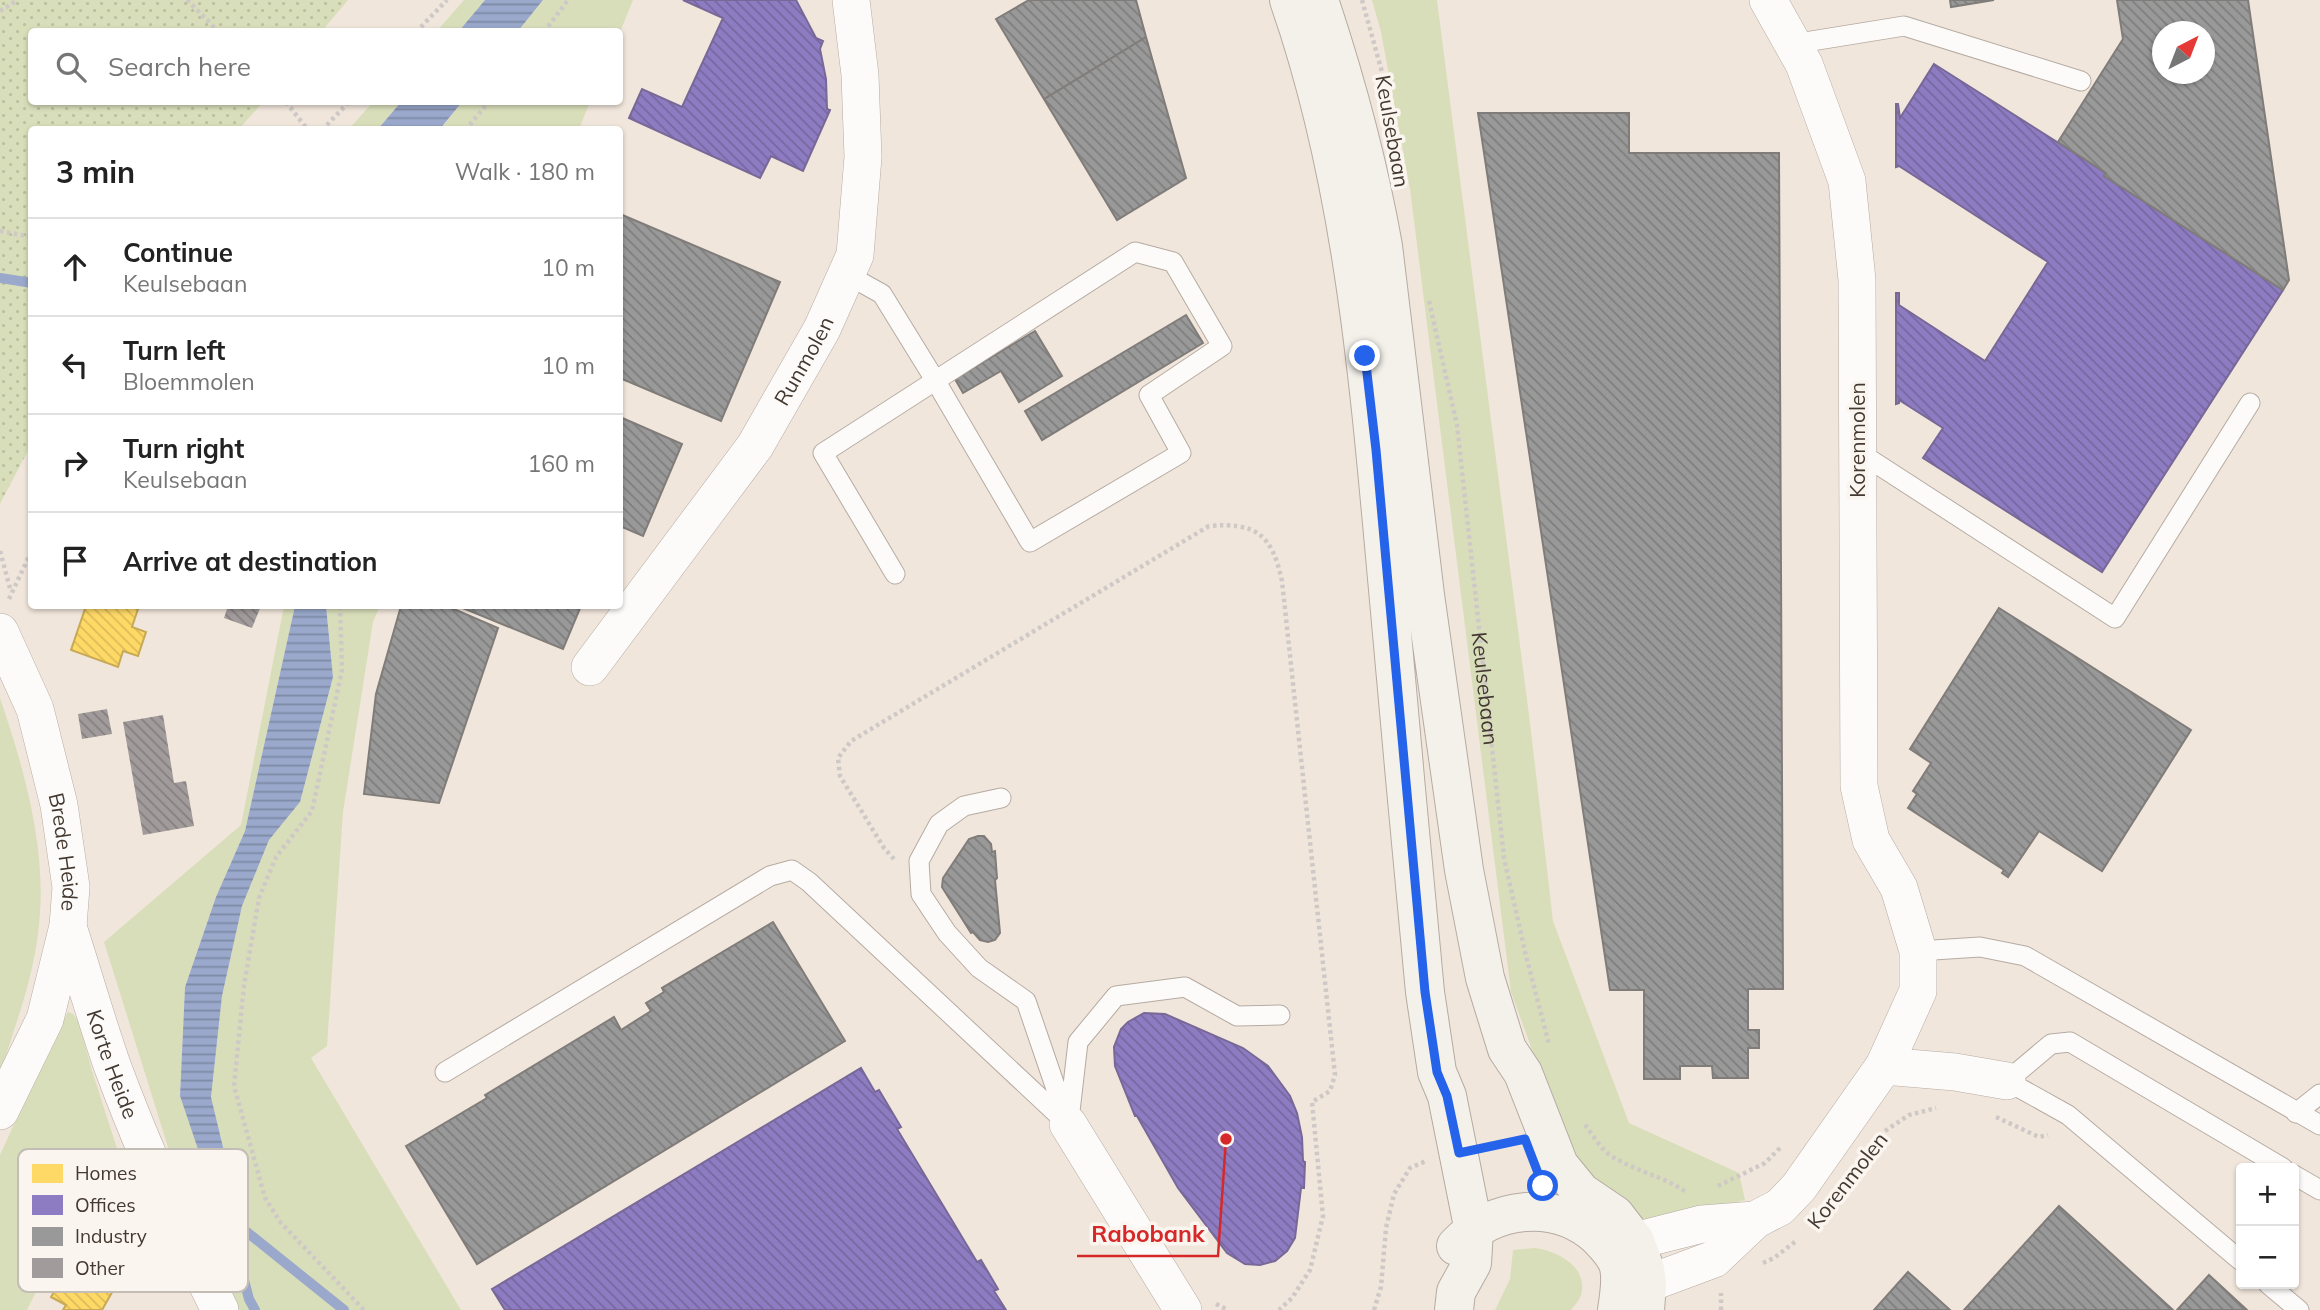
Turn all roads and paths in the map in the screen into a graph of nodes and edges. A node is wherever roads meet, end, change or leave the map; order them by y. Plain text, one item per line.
1 (18, 0) edge
2 (187, 0) edge
3 (447, 0) edge
4 (568, 0) edge
5 (851, 0) edge
6 (1289, 0) edge
7 (1319, 0) edge
8 (1362, 0) edge
9 (1768, 0) edge
10 (0, 11) edge
11 (215, 28) edge
12 (420, 28) edge
13 (547, 28) edge
14 (1793, 44) junction
15 (2081, 81) dead end
16 (1387, 94) dead end
17 (288, 105) edge
18 (346, 105) edge
19 (486, 105) edge
20 (305, 126) edge
21 (326, 126) edge
22 (468, 126) edge
23 (0, 231) edge
24 (28, 236) edge
25 (846, 274) junction
26 (1426, 289) dead end
27 (935, 380) junction
28 (2250, 403) dead end
29 (1857, 451) junction
30 (0, 551) edge
31 (28, 558) edge
32 (895, 573) dead end
33 (11, 593) junction
34 (341, 609) edge
35 (4, 619) edge
36 (590, 667) dead end
37 (1001, 798) dead end
38 (919, 861) junction
39 (68, 926) junction
40 (1918, 951) junction
41 (1280, 1015) dead end
42 (1551, 1048) dead end
43 (1507, 1049) junction
44 (1884, 1066) junction
45 (445, 1072) dead end
46 (2007, 1081) junction
47 (2320, 1094) edge
48 (1939, 1107) dead end
49 (0, 1111) edge
50 (2296, 1113) junction
51 (1989, 1114) dead end
52 (2068, 1115) junction
53 (1583, 1123) dead end
54 (1069, 1124) junction
55 (2320, 1125) edge
56 (1882, 1133) dead end
57 (1525, 1139) junction
58 (1785, 1143) dead end
59 (145, 1149) edge
60 (1448, 1156) junction
61 (2275, 1163) edge
62 (2299, 1178) edge
63 (1712, 1189) dead end
64 (2320, 1190) edge
65 (1569, 1203) junction
66 (1755, 1220) junction
67 (1702, 1224) junction
68 (1802, 1236) dead end
69 (1462, 1241) junction
70 (1622, 1245) junction
71 (2236, 1257) edge
72 (1714, 1259) junction
73 (1761, 1264) dead end
74 (2274, 1289) edge
75 (211, 1292) edge
76 (1646, 1297) edge
77 (220, 1310) edge
78 (364, 1310) edge
79 (1184, 1310) edge
80 (1279, 1310) edge
81 (1374, 1310) edge
82 (1431, 1310) edge
83 (1454, 1310) edge
84 (1616, 1310) edge
85 (1721, 1310) edge
86 (2299, 1310) edge

1 - 10 path
2 - 11 path
3 - 12 path
4 - 13 path
5 - 25 street, Runmolen
6 - 60 main road
7 - 43 main road, Keulsebaan
8 - 16 path, Keulsebaan
9 - 14 street, Korenmolen
14 - 15 lane
14 - 29 street, Korenmolen
17 - 20 path
18 - 21 path
19 - 22 path
23 - 24 path
25 - 27 lane
25 - 36 street, Runmolen
26 - 42 path, Keulsebaan
27 - 27 lane
27 - 32 lane
28 - 29 lane
29 - 40 street, Korenmolen
30 - 33 path
31 - 33 path
33 - 35 path
34 - 78 path
35 - 39 street, Brede Heide
37 - 38 lane
38 - 54 lane
38 - 80 path
39 - 49 street, Brede Heide
39 - 59 street, Korte Heide
40 - 44 street, Korenmolen
40 - 50 lane
41 - 54 lane
43 - 57 main road, Keulsebaan
43 - 65 main road, Keulsebaan
44 - 46 street
44 - 66 street, Korenmolen
45 - 54 lane
46 - 52 lane
46 - 61 lane
47 - 50 lane
48 - 56 path, Korenmolen
50 - 55 lane
51 - 52 path
52 - 71 lane
53 - 67 path
54 - 79 street
57 - 60 path
57 - 65 main road, Keulsebaan
58 - 63 path
60 - 69 main road
60 - 81 path
62 - 64 lane
65 - 69 main road
65 - 70 main road
66 - 67 street, Korenmolen
66 - 72 street, Korenmolen
67 - 70 street, Korenmolen
68 - 73 path, Korenmolen
69 - 82 main road
69 - 83 main road
70 - 76 main road
70 - 84 main road
72 - 76 street, Korenmolen
72 - 85 path
74 - 86 lane
75 - 77 street, Korte Heide

